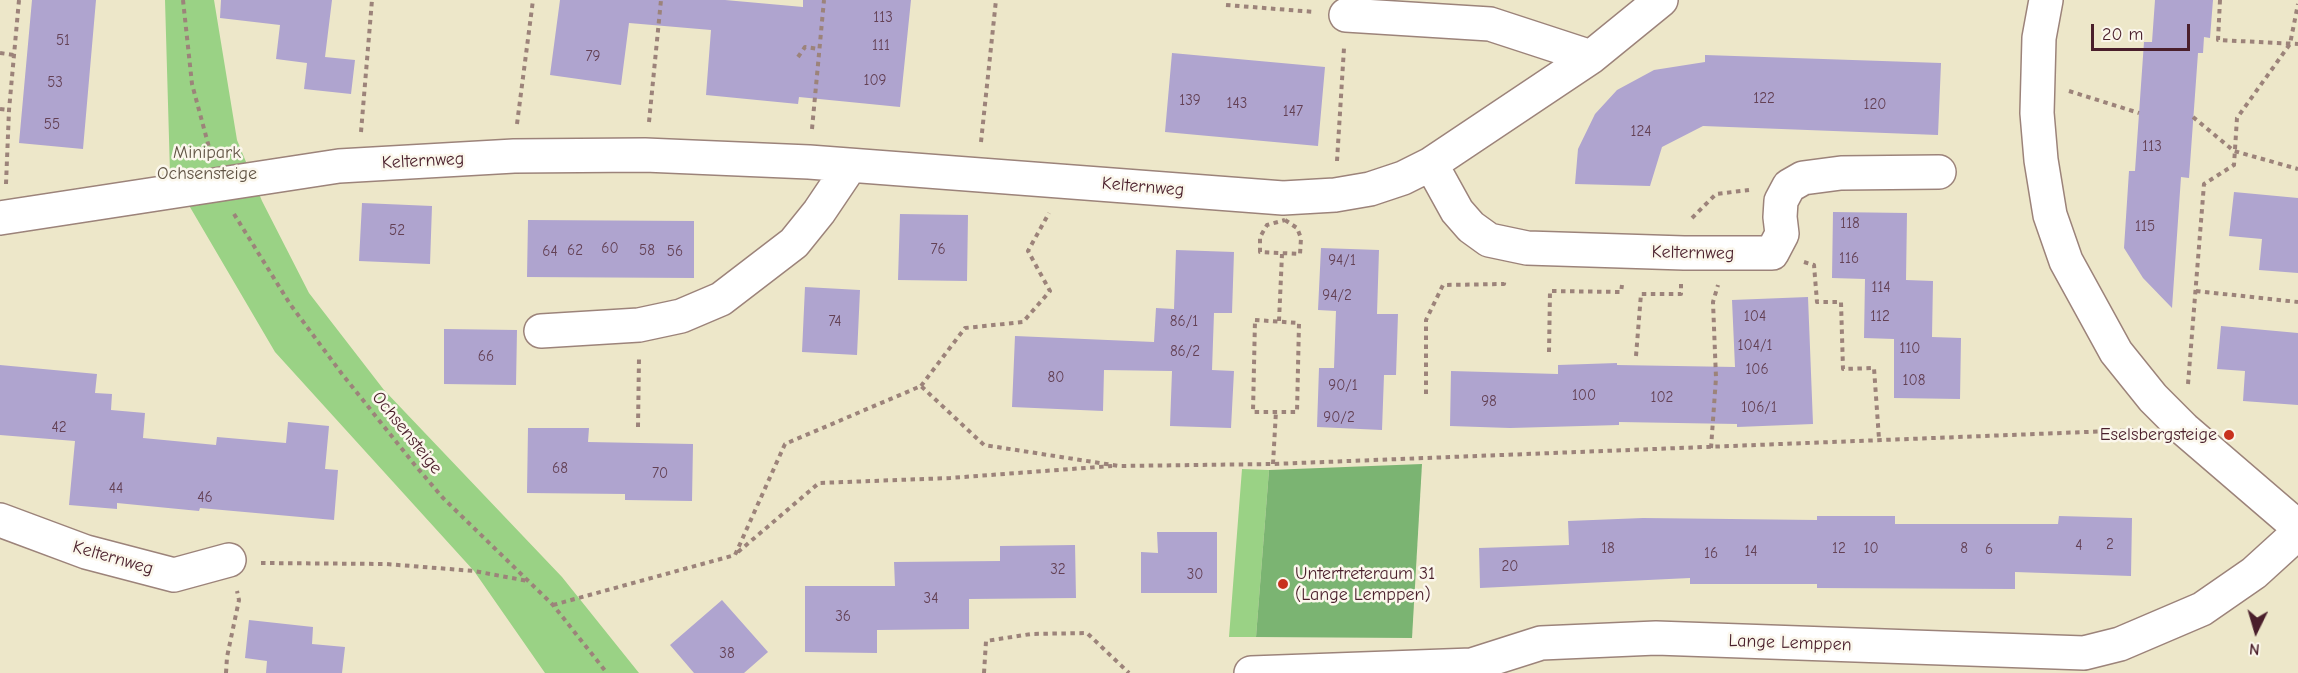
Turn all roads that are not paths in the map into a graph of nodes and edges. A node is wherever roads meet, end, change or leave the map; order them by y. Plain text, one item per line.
1 (1661, 0) edge
2 (2046, 0) edge
3 (1346, 15) road end
4 (1591, 57) junction
5 (1431, 164) junction
6 (850, 166) junction
7 (1939, 172) dead end
8 (2, 218) edge
9 (541, 331) dead end
10 (0, 519) edge
11 (2298, 527) edge
12 (2298, 533) edge
13 (229, 560) road end
14 (1251, 673) edge

1 - 4 street, Kelternweg
2 - 11 street
3 - 4 street
4 - 5 street, Kelternweg
5 - 6 street, Kelternweg
5 - 7 street, Kelternweg
6 - 8 street, Kelternweg
6 - 9 street
10 - 13 street, Kelternweg
12 - 14 street, Lange Lemppen

